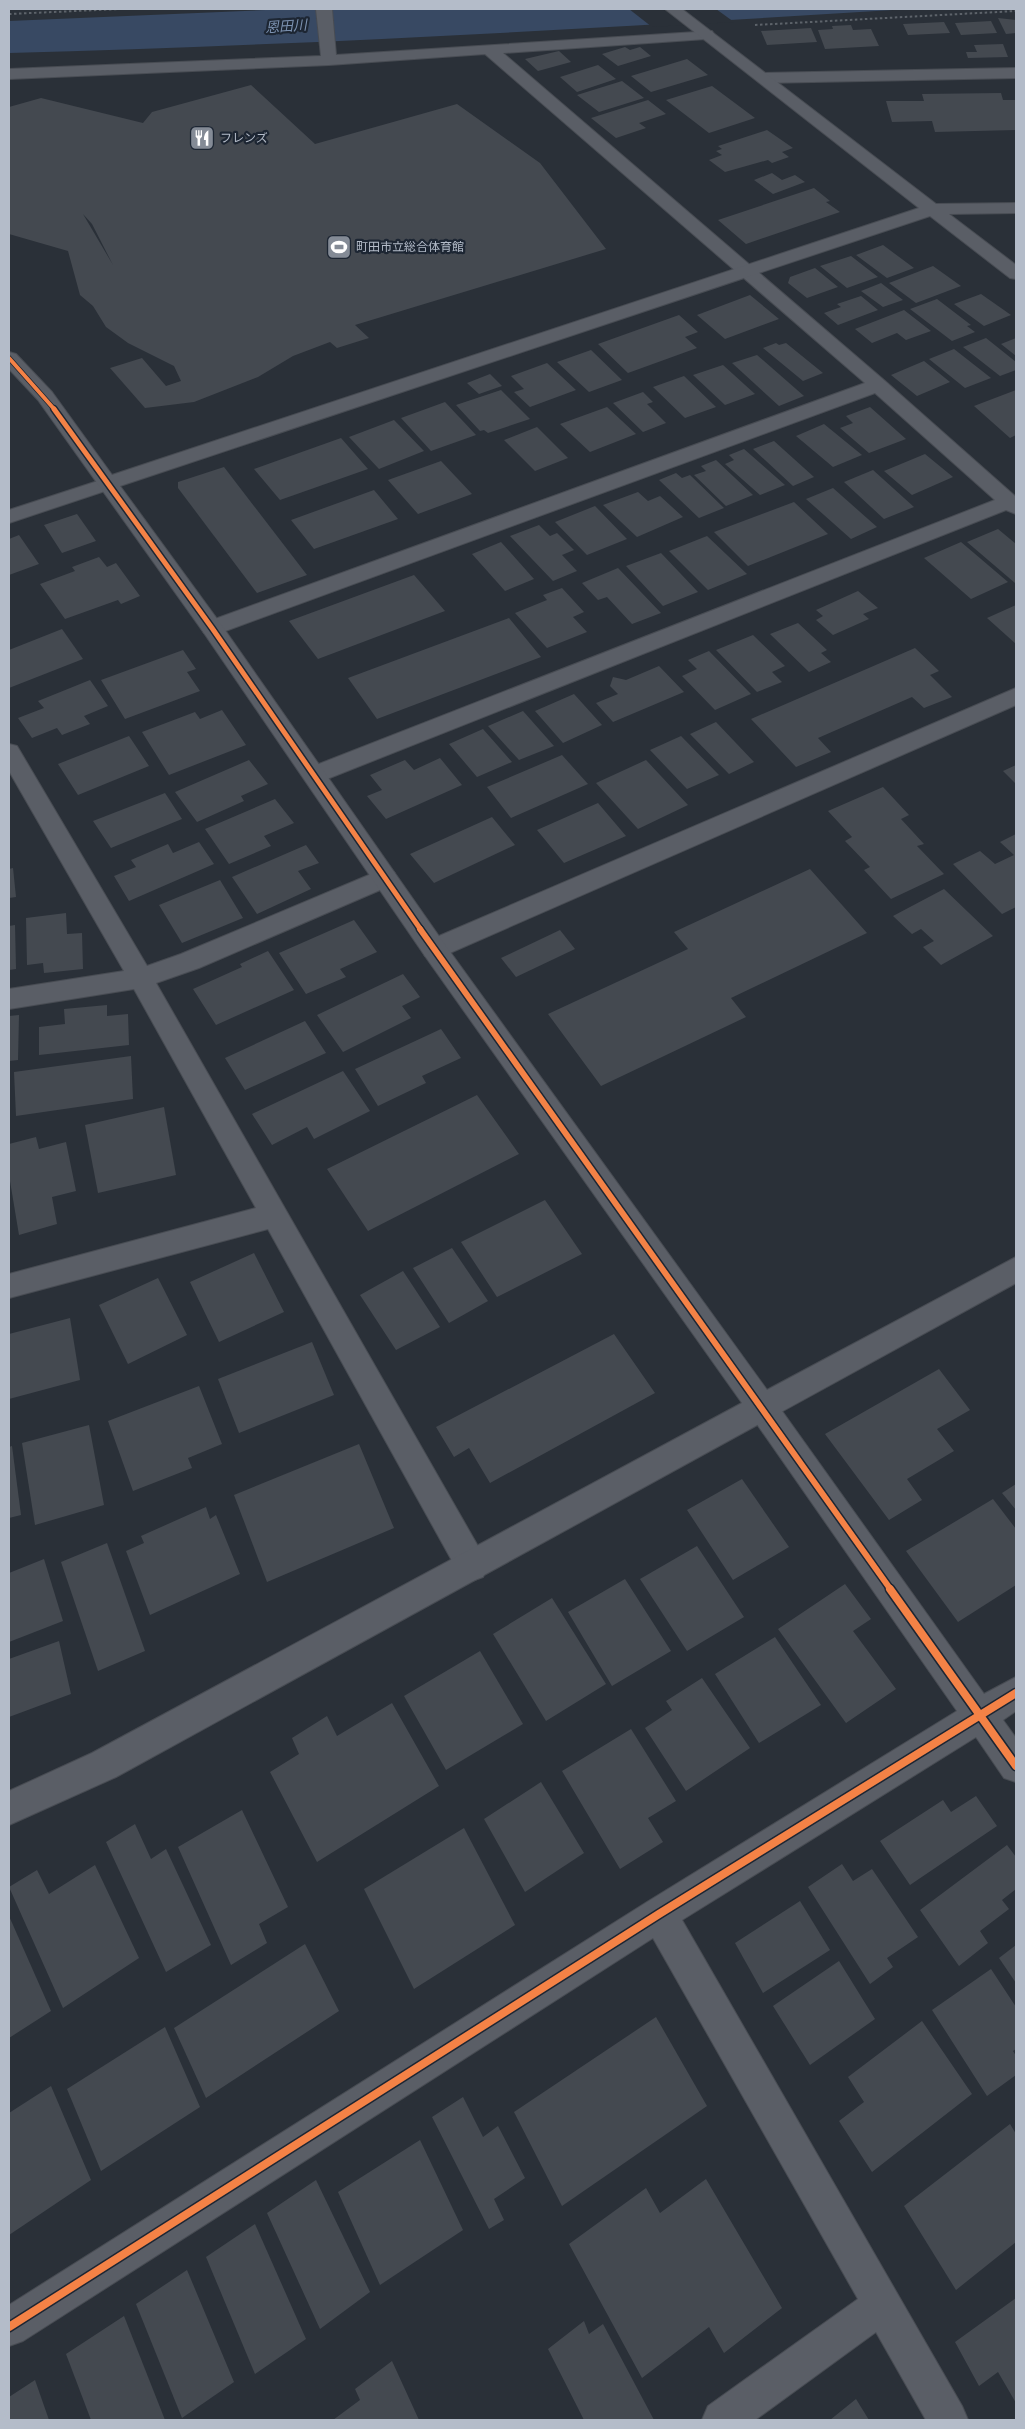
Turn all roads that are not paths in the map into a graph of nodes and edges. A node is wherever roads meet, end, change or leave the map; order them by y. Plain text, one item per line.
1 (324, 9) edge
2 (673, 9) edge
3 (701, 30) junction
4 (490, 50) junction
5 (329, 52) junction
6 (1016, 72) edge
7 (9, 74) edge
8 (762, 78) junction
9 (1016, 208) edge
10 (933, 209) junction
11 (746, 271) junction
12 (1016, 274) edge
13 (9, 358) edge
14 (878, 385) junction
15 (107, 484) junction
16 (1013, 506) edge
17 (9, 517) edge
18 (212, 628) junction
19 (1016, 696) edge
20 (9, 752) edge
21 (314, 775) junction
22 (385, 878) junction
23 (434, 949) junction
24 (141, 978) junction
25 (9, 998) edge
26 (275, 1215) junction
27 (1016, 1269) edge
28 (9, 1286) edge
29 (762, 1408) junction
30 (472, 1566) junction
31 (1016, 1693) edge
32 (981, 1716) junction
33 (1016, 1766) edge
34 (9, 1808) edge
35 (660, 1914) junction
36 (883, 2304) junction
37 (9, 2327) edge
38 (722, 2420) edge
39 (948, 2420) edge

1 - 5 street
2 - 3 street
3 - 4 street
3 - 8 street
4 - 5 street
4 - 11 street
5 - 7 street
6 - 8 street
8 - 10 street
9 - 10 street
10 - 11 street
10 - 12 street
11 - 14 street
11 - 15 street
13 - 15 street
14 - 16 street
14 - 18 street
15 - 17 street
15 - 18 street
16 - 21 street
18 - 21 street
19 - 23 street
20 - 24 street
21 - 22 street
22 - 23 street
22 - 24 street
23 - 29 street
24 - 25 street
24 - 26 street
26 - 28 street
26 - 30 street
27 - 29 street
29 - 30 street
29 - 32 street
30 - 34 street
31 - 32 street
32 - 33 street
32 - 35 street
35 - 36 street
35 - 37 street
36 - 38 street
36 - 39 street

